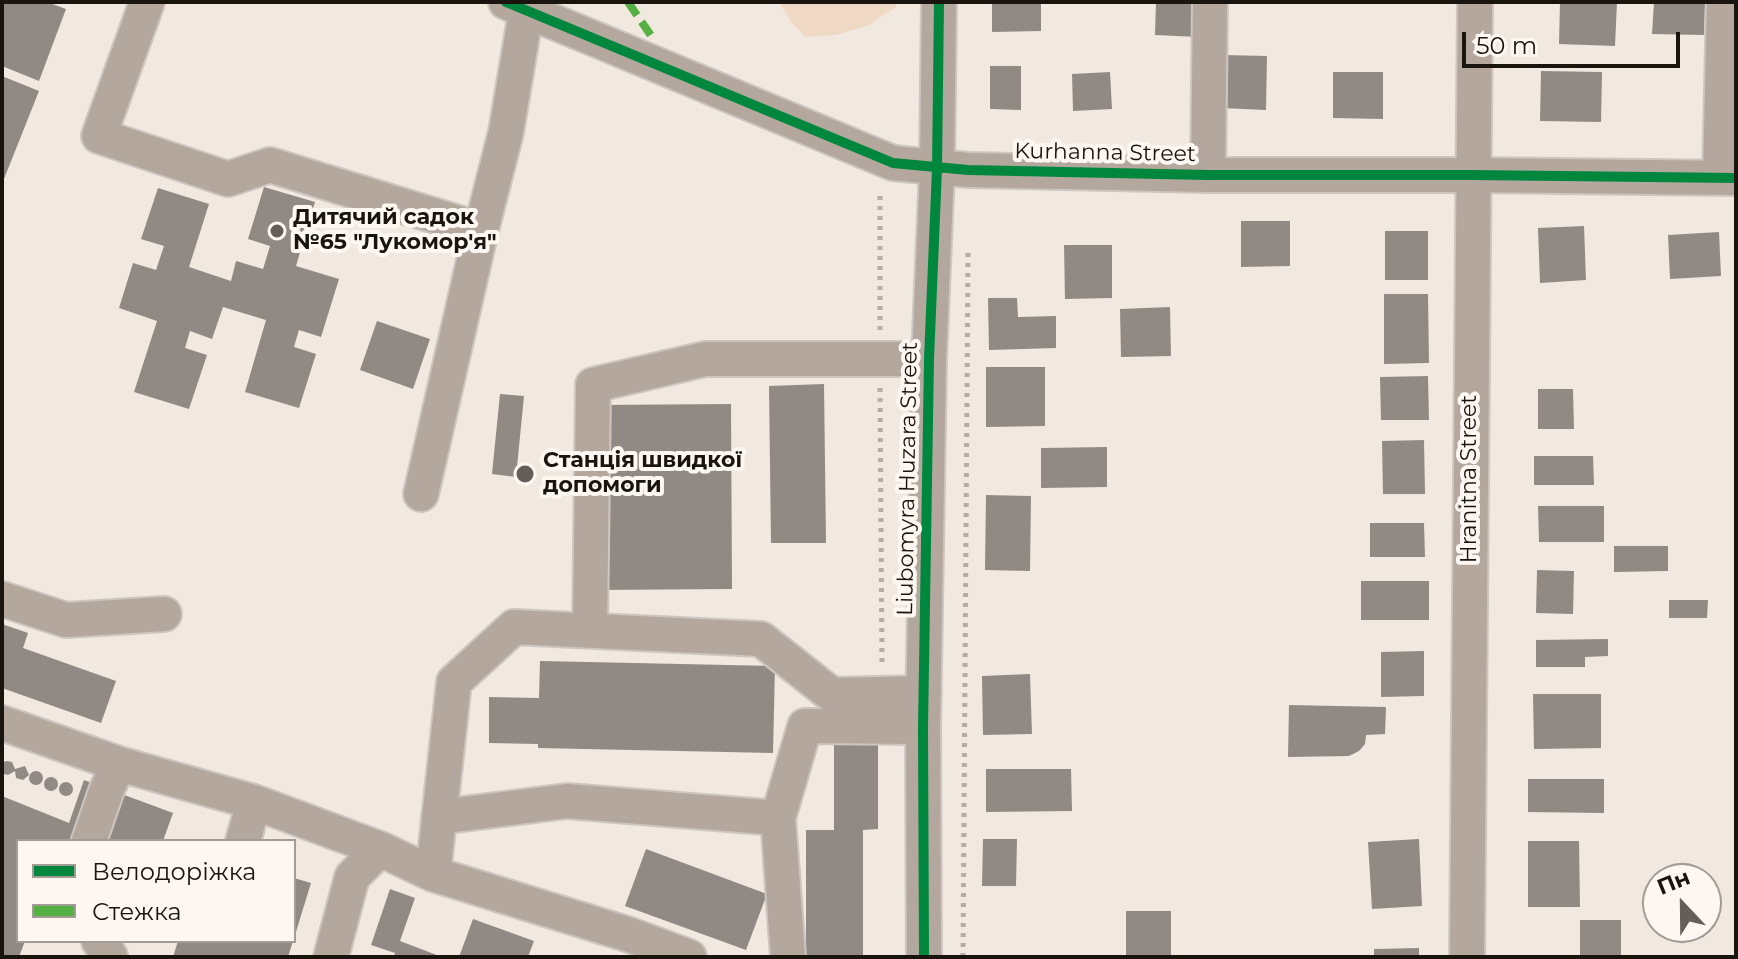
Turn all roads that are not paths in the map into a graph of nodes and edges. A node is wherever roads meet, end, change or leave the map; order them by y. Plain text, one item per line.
1 (147, 2) edge
2 (939, 2) edge
3 (1210, 2) edge
4 (1475, 2) edge
5 (1724, 2) edge
6 (516, 7) edge
7 (937, 169) junction
8 (1208, 175) junction
9 (1471, 175) junction
10 (1728, 178) edge
11 (481, 230) junction
12 (929, 359) junction
13 (421, 494) dead end
14 (2, 599) edge
15 (164, 614) dead end
16 (590, 630) junction
17 (924, 693) junction
18 (2, 723) edge
19 (923, 727) junction
20 (119, 764) junction
21 (254, 802) junction
22 (439, 817) junction
23 (778, 818) junction
24 (90, 839) edge
25 (244, 839) edge
26 (380, 849) junction
27 (433, 874) junction
28 (626, 946) edge
29 (331, 957) edge
30 (689, 957) edge
31 (788, 957) edge
32 (924, 957) edge
33 (1467, 957) edge

1 - 11 street
2 - 7 street, Liubomyra Huzara Street
3 - 8 street
4 - 9 street, Hranitna Street
5 - 10 street
6 - 7 street, Kurhanna Street
6 - 11 street
7 - 8 street, Kurhanna Street
7 - 12 street, Liubomyra Huzara Street
8 - 9 street, Kurhanna Street
9 - 10 street, Kurhanna Street
9 - 33 street, Hranitna Street
11 - 13 street
12 - 16 street
12 - 17 street, Liubomyra Huzara Street
14 - 15 street
16 - 17 street
16 - 22 street
17 - 19 street, Liubomyra Huzara Street
18 - 20 street
19 - 23 street
19 - 32 street, Liubomyra Huzara Street
20 - 21 street
20 - 24 street
21 - 25 street
21 - 26 street
22 - 23 street
22 - 27 street
23 - 31 street
26 - 27 street
26 - 29 street
27 - 28 street
28 - 30 street

